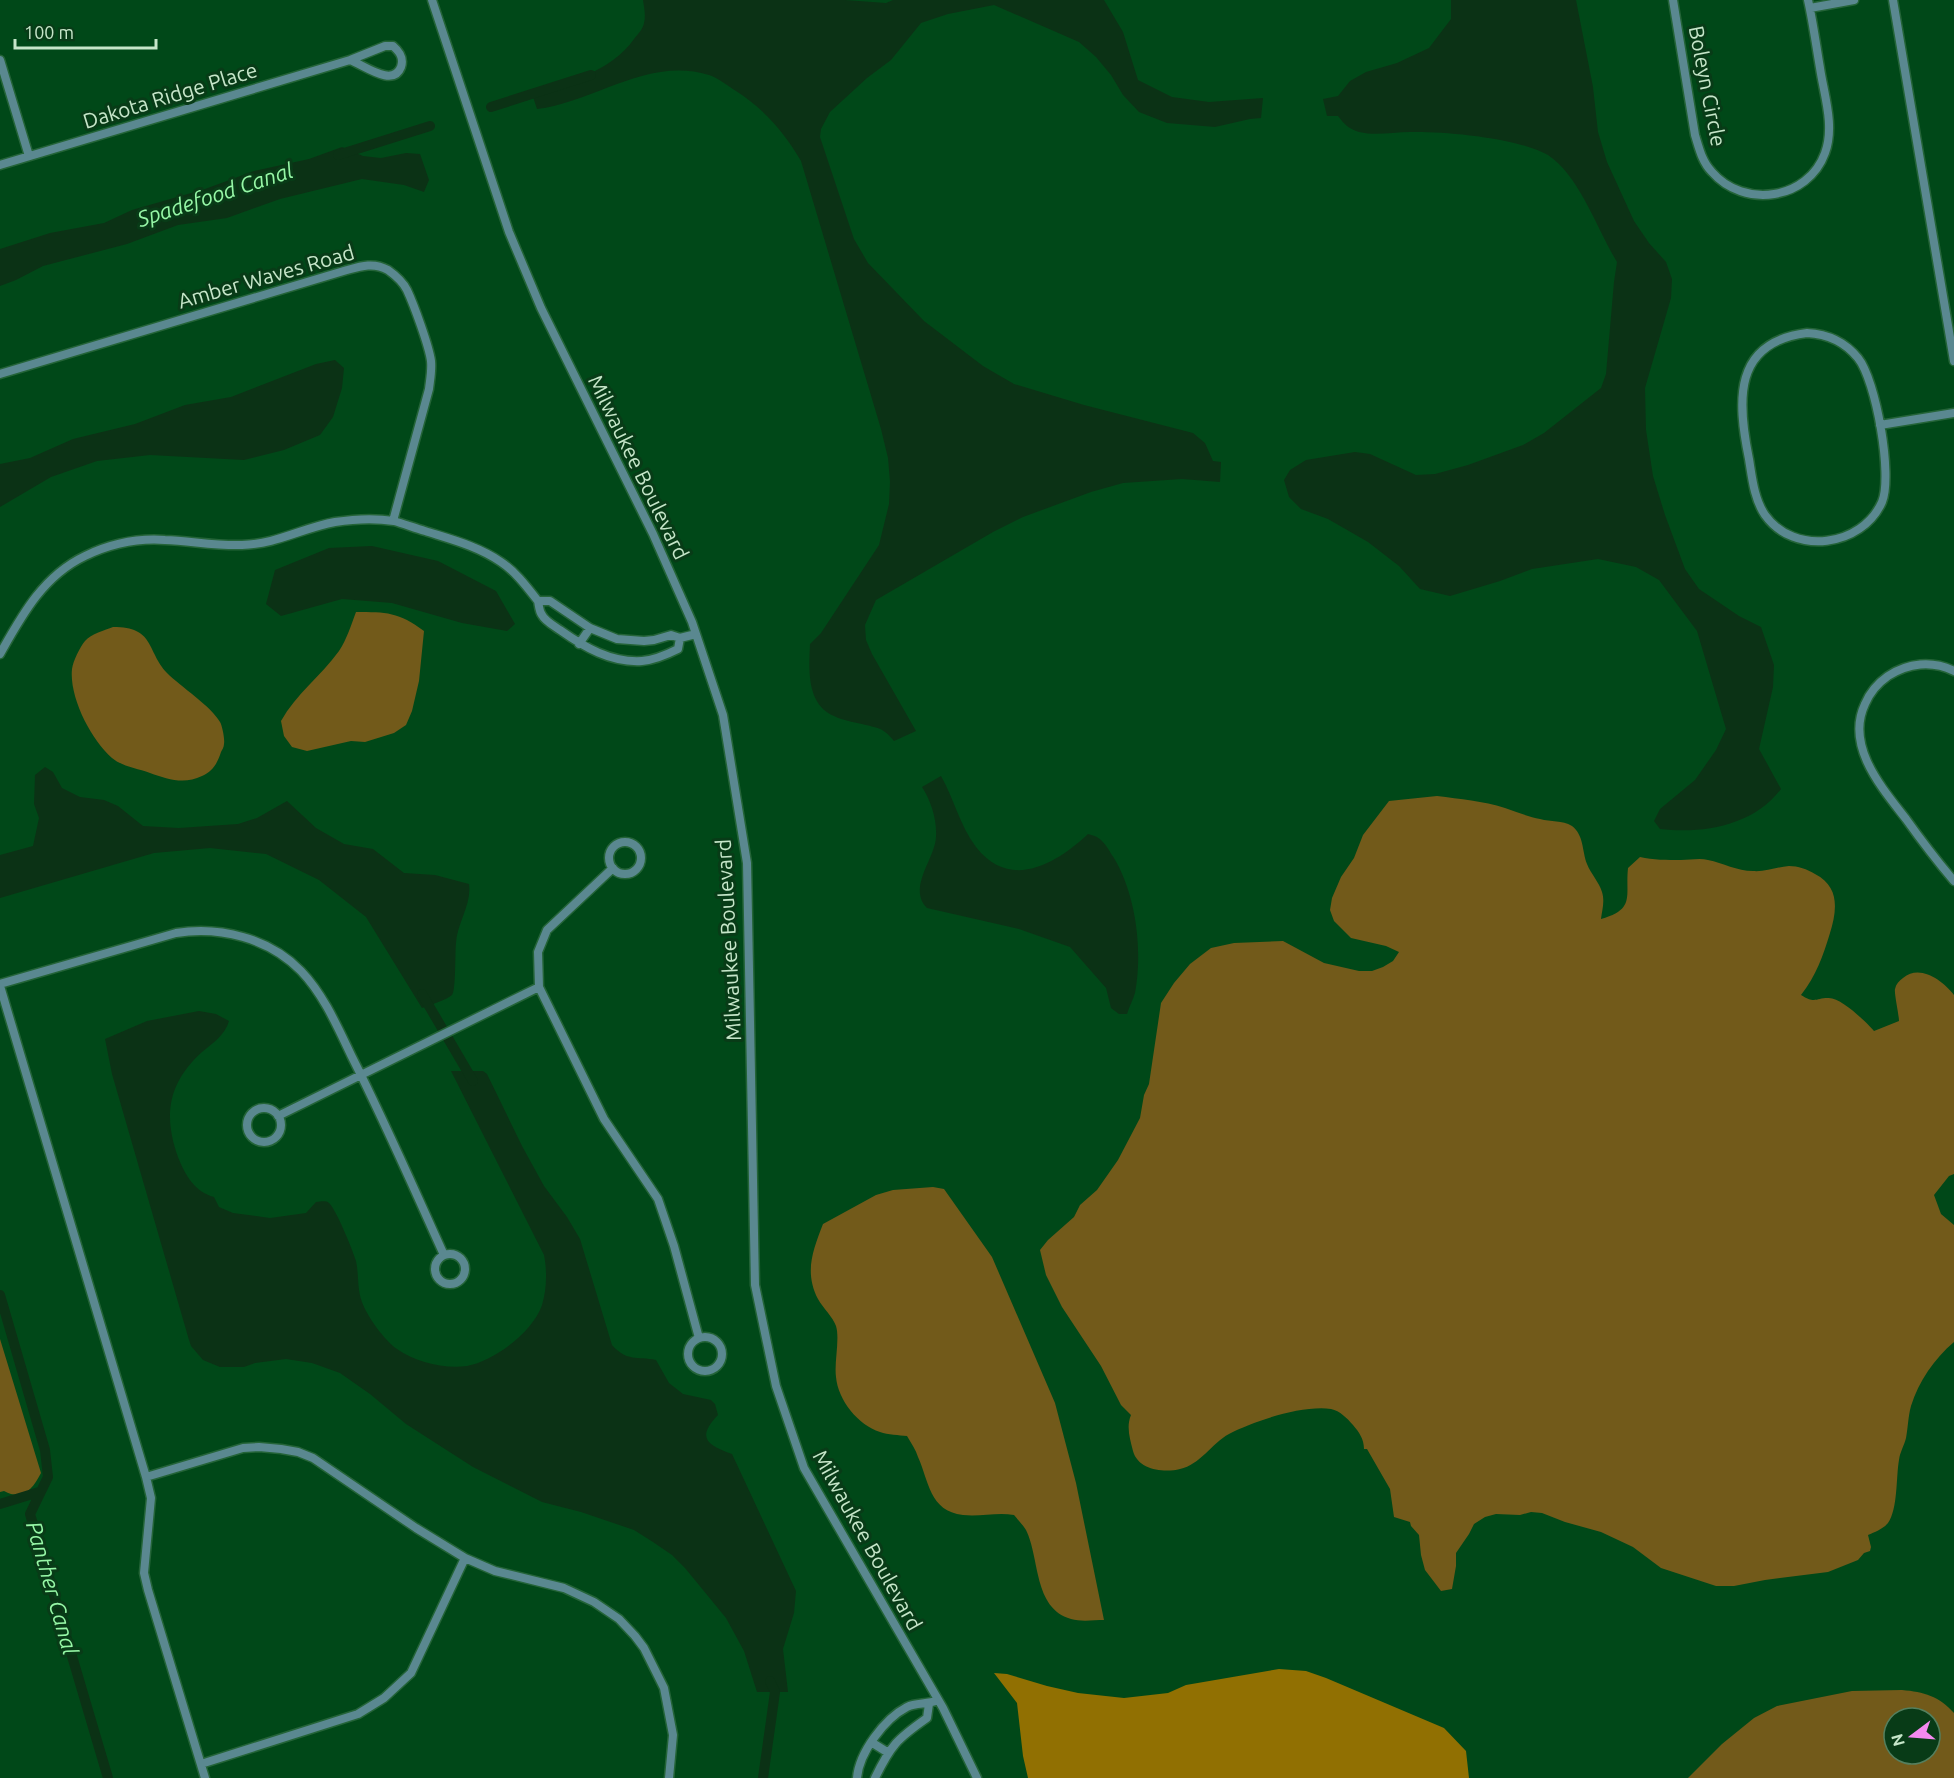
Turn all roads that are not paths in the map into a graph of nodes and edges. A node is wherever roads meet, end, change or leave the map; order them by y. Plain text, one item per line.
1 (432, 0) edge
2 (1673, 0) edge
3 (1854, 0) edge
4 (1893, 0) edge
5 (1809, 4) edge
6 (0, 60) edge
7 (350, 60) junction
8 (29, 156) junction
9 (0, 165) edge
10 (1954, 361) edge
11 (0, 374) edge
12 (1954, 413) edge
13 (1880, 425) junction
14 (393, 521) junction
15 (538, 601) junction
16 (590, 628) junction
17 (696, 634) junction
18 (680, 638) junction
19 (579, 644) junction
20 (0, 654) edge
21 (1954, 671) edge
22 (613, 868) dead end
23 (1954, 881) edge
24 (0, 985) edge
25 (538, 987) junction
26 (361, 1074) junction
27 (278, 1116) junction
28 (444, 1255) dead end
29 (699, 1338) junction
30 (146, 1477) junction
31 (465, 1558) junction
32 (938, 1700) junction
33 (928, 1704) junction
34 (871, 1742) junction
35 (888, 1752) junction
36 (201, 1764) junction
37 (205, 1778) edge
38 (669, 1778) edge
39 (857, 1778) edge
40 (875, 1778) edge
41 (977, 1778) edge

1 - 17 street, Milwaukee Boulevard
2 - 5 street, Boleyn Circle
3 - 5 street
4 - 10 street
6 - 8 street
7 - 7 street, Dakota Ridge Place
7 - 8 street, Dakota Ridge Place
8 - 9 street, Dakota Ridge Place
11 - 14 street, Amber Waves Road
12 - 13 street
13 - 13 street
14 - 15 street
14 - 20 street
15 - 16 street
15 - 19 street
16 - 18 street
16 - 19 street
17 - 18 street
17 - 32 street, Milwaukee Boulevard
18 - 19 street
21 - 23 street
22 - 25 street
24 - 26 street
24 - 30 street
25 - 26 street
25 - 29 street
26 - 27 street
26 - 28 street
27 - 27 street
29 - 29 street
30 - 31 street
30 - 36 street
31 - 36 street
31 - 38 street
32 - 33 street
32 - 41 street, Milwaukee Boulevard
33 - 34 street
33 - 35 street
34 - 35 street
34 - 39 street
35 - 40 street
36 - 37 street

